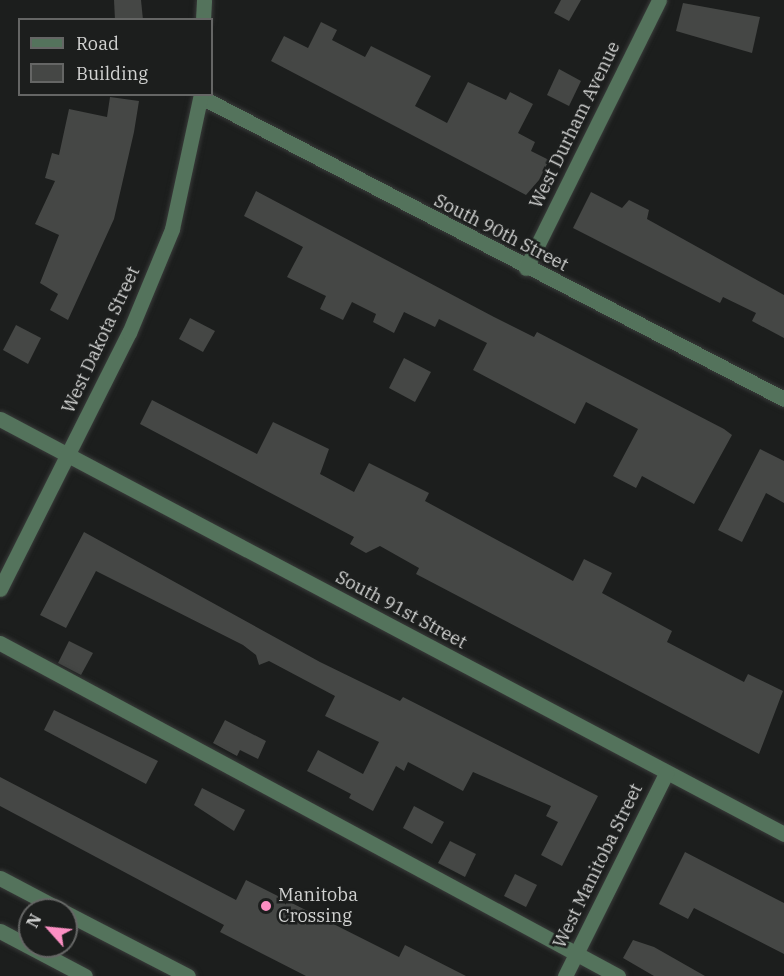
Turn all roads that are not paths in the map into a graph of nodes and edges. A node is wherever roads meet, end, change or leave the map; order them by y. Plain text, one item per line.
1 (204, 0) edge
2 (659, 0) edge
3 (203, 18) edge
4 (201, 96) edge
5 (526, 268) junction
6 (784, 399) edge
7 (0, 419) edge
8 (68, 455) junction
9 (0, 589) edge
10 (0, 643) edge
11 (666, 773) junction
12 (784, 834) edge
13 (0, 878) edge
14 (38, 898) edge
15 (78, 919) edge
16 (0, 931) edge
17 (576, 954) junction
18 (85, 976) edge
19 (188, 976) edge
20 (565, 976) edge
21 (618, 976) edge

1 - 3 street
2 - 5 street, West Durham Avenue
4 - 5 street, South 90th Street
4 - 8 street, West Dakota Street
5 - 6 street, South 90th Street
7 - 8 street, South 91st Street
8 - 9 street, West Dakota Street
8 - 11 street, South 91st Street
10 - 17 street
11 - 12 street, South 91st Street
11 - 17 street, West Manitoba Street
13 - 14 street
15 - 19 street
16 - 18 street
17 - 20 street, West Manitoba Street
17 - 21 street

